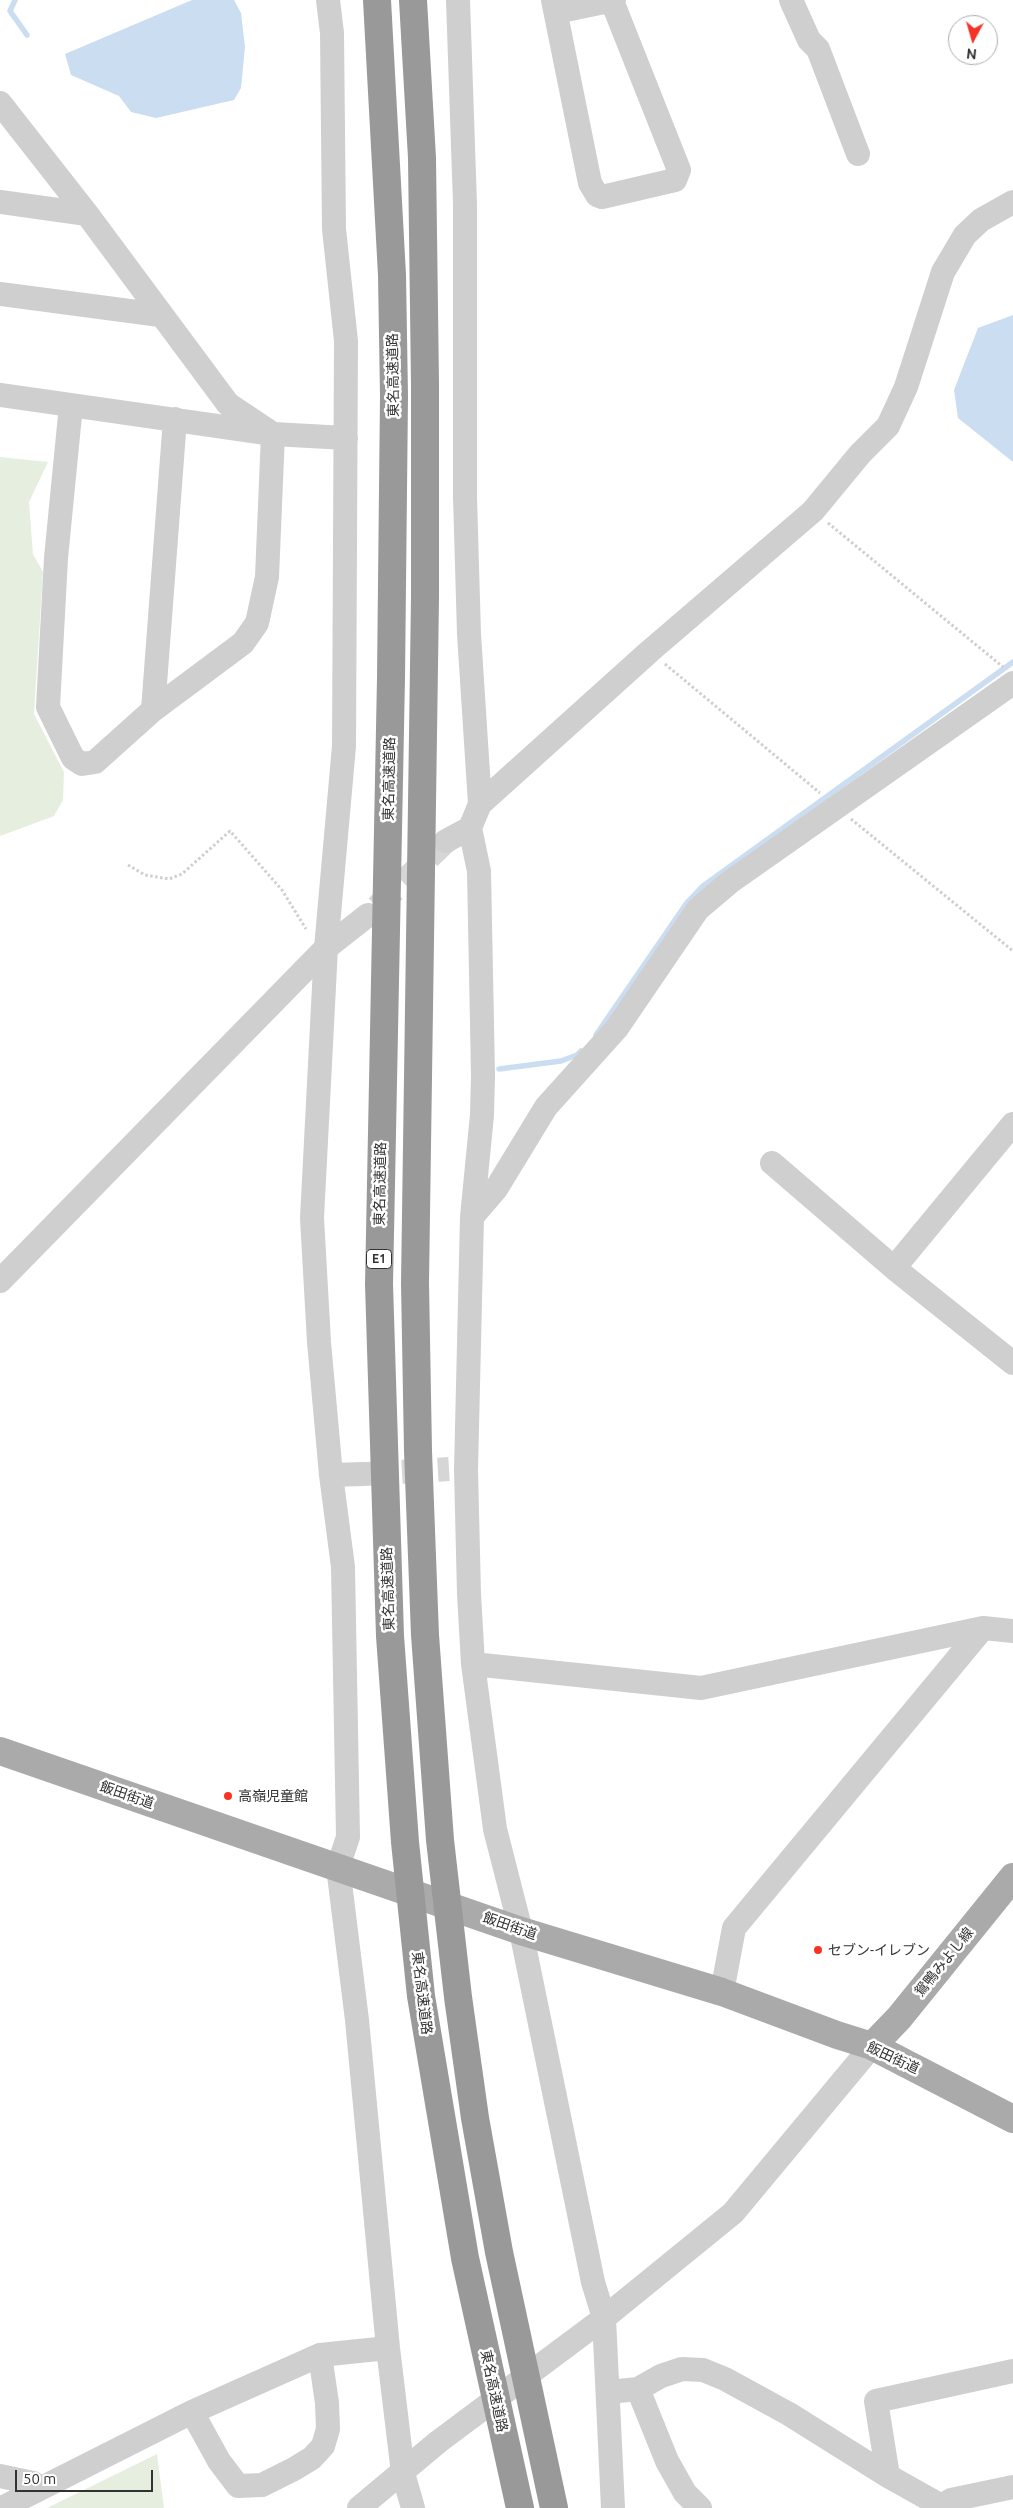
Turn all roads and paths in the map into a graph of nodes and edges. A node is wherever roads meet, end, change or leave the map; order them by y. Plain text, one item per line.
1 (328, 0) edge
2 (377, 0) edge
3 (412, 0) edge
4 (458, 0) edge
5 (613, 0) edge
6 (791, 0) edge
7 (555, 6) edge
8 (0, 102) edge
9 (858, 154) dead end
10 (0, 202) edge
11 (1013, 202) edge
12 (87, 214) junction
13 (0, 294) edge
14 (160, 315) junction
15 (0, 395) edge
16 (71, 405) junction
17 (175, 419) junction
18 (274, 434) junction
19 (346, 438) junction
20 (813, 511) junction
21 (650, 651) junction
22 (1009, 676) edge
23 (153, 710) junction
24 (480, 804) junction
25 (837, 808) junction
26 (470, 828) junction
27 (446, 841) tunnel mouth
28 (128, 865) dead end
29 (368, 915) tunnel mouth
30 (326, 948) junction
31 (1013, 951) edge
32 (1013, 1124) edge
33 (772, 1163) dead end
34 (472, 1217) junction
35 (894, 1268) junction
36 (0, 1281) edge
37 (1013, 1363) edge
38 (364, 1474) tunnel mouth
39 (331, 1475) junction
40 (983, 1628) junction
41 (1013, 1631) edge
42 (474, 1664) junction
43 (0, 1751) edge
44 (338, 1868) junction
45 (1013, 1877) edge
46 (514, 1928) junction
47 (722, 1992) junction
48 (872, 2046) junction
49 (1013, 2119) edge
50 (604, 2318) junction
51 (388, 2348) junction
52 (320, 2355) junction
53 (1013, 2371) edge
54 (638, 2389) junction
55 (609, 2392) junction
56 (192, 2412) junction
57 (403, 2474) junction
58 (0, 2476) edge
59 (888, 2476) junction
60 (1013, 2487) edge
61 (41, 2488) junction
62 (943, 2507) edge
63 (2, 2508) edge
64 (359, 2508) edge
65 (413, 2508) edge
66 (520, 2508) edge
67 (554, 2508) edge
68 (613, 2508) edge
69 (700, 2508) edge

1 - 19 street
2 - 66 highway, 東名高速道路 / E1
3 - 67 highway
4 - 24 street
5 - 7 street
5 - 7 street
6 - 9 street
8 - 12 street
10 - 12 street
11 - 20 street
12 - 14 street
13 - 14 street
14 - 18 street
15 - 16 street
16 - 17 street
16 - 23 street
17 - 18 street
17 - 23 street
18 - 19 street
18 - 23 street
19 - 30 street
20 - 21 street
20 - 22 path
21 - 24 street
21 - 25 path
22 - 25 street
24 - 26 street
25 - 31 path
25 - 34 street
26 - 27 street
26 - 34 street
28 - 30 path
29 - 30 street
30 - 36 street
30 - 39 street
32 - 35 street
33 - 35 street
34 - 42 street
35 - 37 street
38 - 39 street
39 - 44 street
40 - 41 street
40 - 42 street
40 - 47 street
42 - 46 street
43 - 44 main road, 飯田街道
44 - 46 main road, 飯田街道
44 - 51 street
45 - 48 main road, 鴛鴨みよし線
46 - 47 main road, 飯田街道
46 - 50 street
47 - 48 main road, 飯田街道
48 - 49 main road, 飯田街道
48 - 50 street
50 - 55 street
50 - 57 street
51 - 52 street
51 - 57 street
52 - 56 street
52 - 56 street
53 - 59 street
54 - 55 street
54 - 59 street
54 - 69 street
55 - 68 street
56 - 61 street
57 - 64 street
57 - 65 street
58 - 61 street
59 - 62 street
60 - 62 street
61 - 63 street

